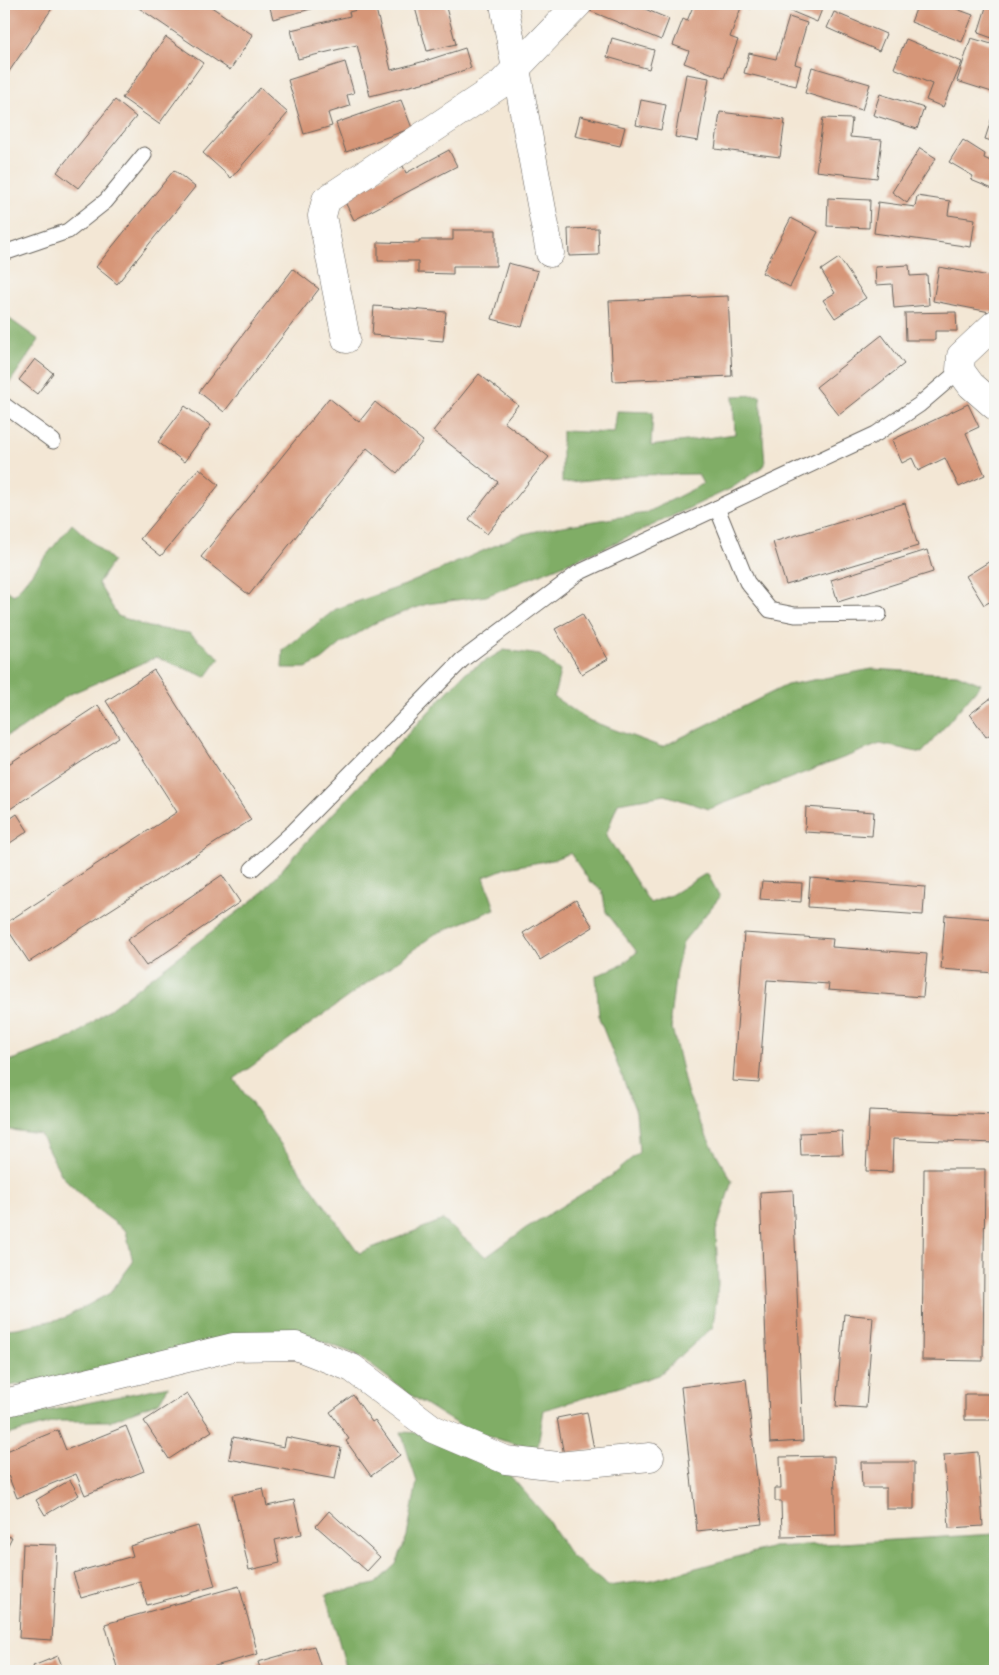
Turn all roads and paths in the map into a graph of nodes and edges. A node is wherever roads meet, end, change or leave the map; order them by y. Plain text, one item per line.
1 (504, 4) edge
2 (578, 4) edge
3 (516, 69) junction
4 (144, 155) dead end
5 (550, 253) dead end
6 (4, 254) edge
7 (995, 324) edge
8 (346, 339) dead end
9 (960, 370) junction
10 (4, 405) edge
11 (995, 406) edge
12 (54, 441) dead end
13 (717, 508) junction
14 (879, 614) dead end
15 (252, 868) dead end
16 (4, 1403) edge
17 (650, 1457) dead end

1 - 3 street
2 - 3 street
3 - 5 street
3 - 8 street
4 - 6 lane
7 - 9 street
9 - 11 street
9 - 13 lane
10 - 12 lane
13 - 14 lane
13 - 15 lane
16 - 17 street

